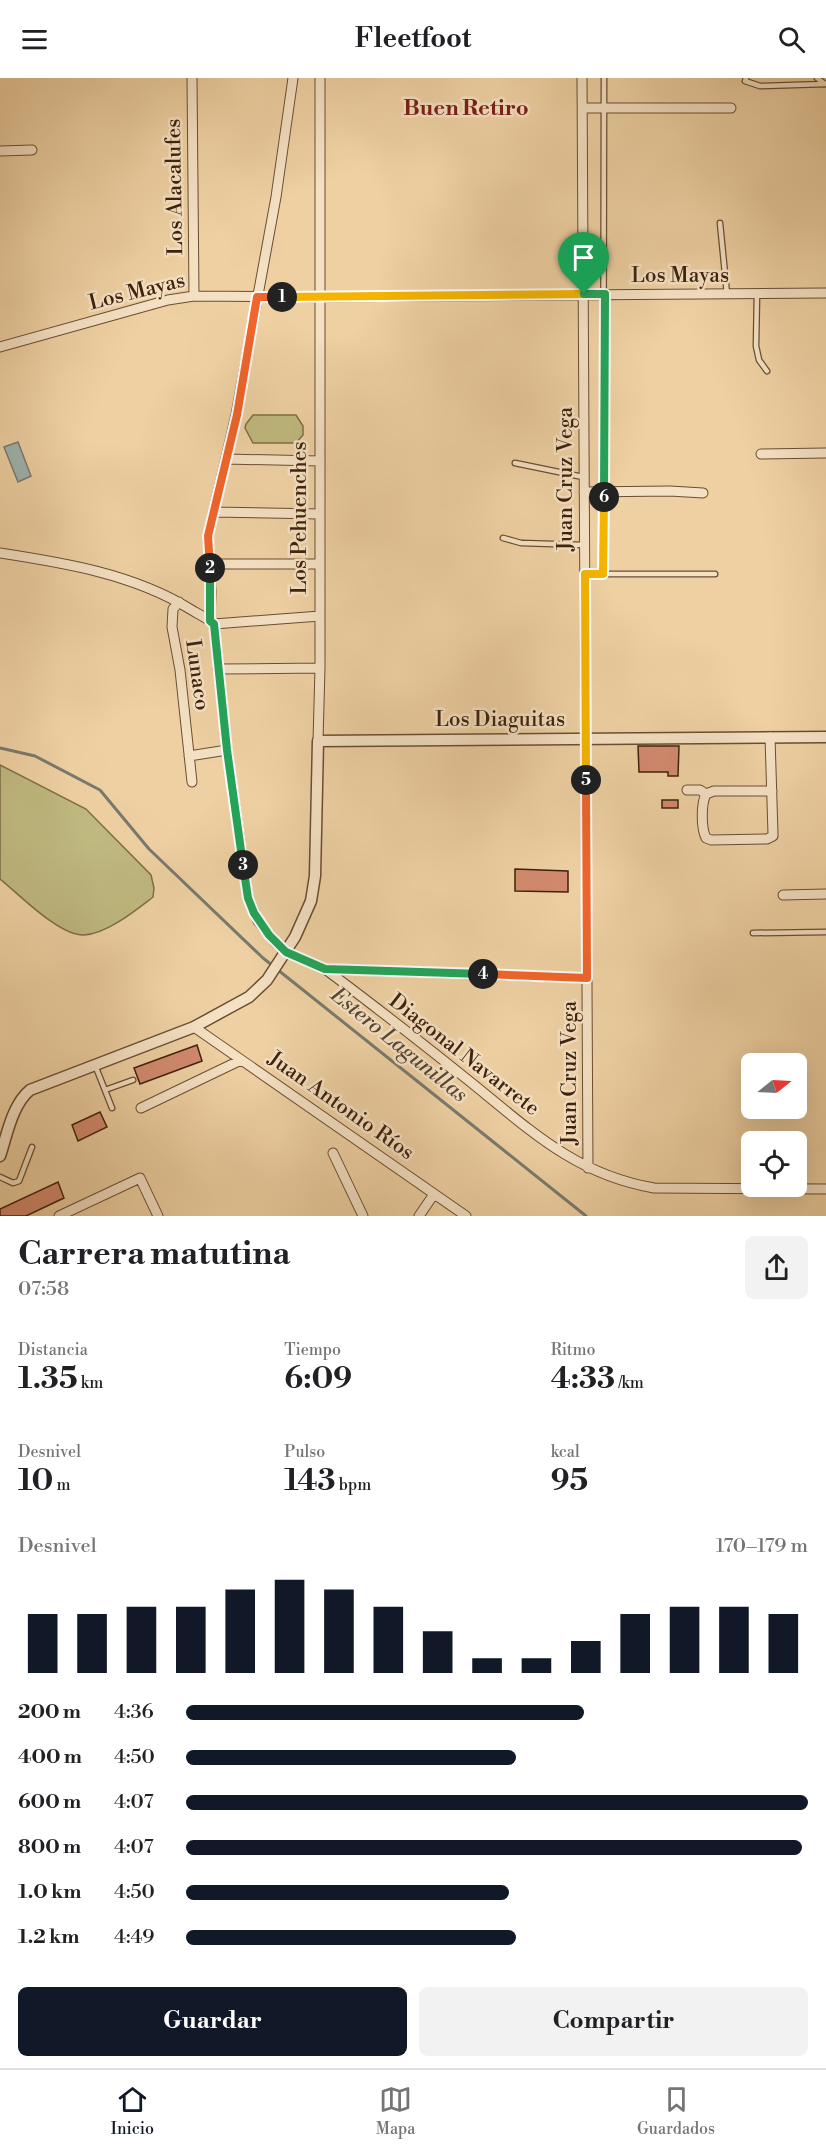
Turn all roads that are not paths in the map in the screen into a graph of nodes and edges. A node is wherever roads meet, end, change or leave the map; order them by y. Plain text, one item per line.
1 (192, 78) edge
2 (293, 78) edge
3 (320, 78) edge
4 (582, 78) edge
5 (604, 78) edge
6 (746, 78) edge
7 (817, 78) edge
8 (826, 84) edge
9 (582, 108) junction
10 (604, 108) junction
11 (731, 108) dead end
12 (32, 150) dead end
13 (0, 151) edge
14 (720, 223) dead end
15 (757, 293) junction
16 (826, 293) edge
17 (584, 294) junction
18 (605, 294) junction
19 (727, 294) junction
20 (194, 296) junction
21 (257, 297) junction
22 (319, 297) junction
23 (0, 347) edge
24 (767, 371) dead end
25 (826, 453) edge
26 (761, 454) dead end
27 (226, 459) junction
28 (320, 460) junction
29 (516, 463) dead end
30 (584, 478) junction
31 (584, 492) junction
32 (604, 492) junction
33 (703, 493) dead end
34 (214, 512) junction
35 (320, 514) junction
36 (503, 538) dead end
37 (585, 545) junction
38 (0, 553) edge
39 (210, 564) junction
40 (320, 564) junction
41 (585, 574) junction
42 (603, 574) junction
43 (715, 574) dead end
44 (179, 602) junction
45 (320, 616) junction
46 (212, 622) junction
47 (320, 668) junction
48 (218, 669) junction
49 (771, 737) junction
50 (826, 737) edge
51 (586, 739) junction
52 (318, 741) junction
53 (227, 750) junction
54 (189, 756) junction
55 (192, 782) dead end
56 (687, 790) dead end
57 (772, 791) junction
58 (706, 794) junction
59 (826, 894) edge
60 (783, 895) dead end
61 (826, 932) edge
62 (753, 933) dead end
63 (286, 952) junction
64 (325, 969) junction
65 (587, 978) junction
66 (194, 1028) junction
67 (241, 1060) junction
68 (95, 1065) junction
69 (133, 1080) dead end
70 (105, 1090) junction
71 (112, 1108) dead end
72 (141, 1108) dead end
73 (32, 1147) dead end
74 (333, 1153) dead end
75 (0, 1155) edge
76 (588, 1168) junction
77 (0, 1177) edge
78 (826, 1189) edge
79 (434, 1194) junction
80 (59, 1216) edge
81 (158, 1216) edge
82 (363, 1216) edge
83 (419, 1216) edge
84 (466, 1216) edge

1 - 20 street, Los Alacalufes
2 - 21 street
3 - 22 street, Los Pehuenches
4 - 9 street, Juan Cruz Vega
5 - 10 lane
6 - 8 lane
7 - 8 lane
9 - 10 street
9 - 17 street, Juan Cruz Vega
10 - 11 street
10 - 18 lane
12 - 13 street
14 - 19 lane
15 - 16 street, Los Mayas
15 - 19 street, Los Mayas
15 - 24 lane
17 - 18 street, Los Mayas
17 - 22 street, Los Mayas
17 - 30 street, Juan Cruz Vega
18 - 19 street, Los Mayas
18 - 32 lane
20 - 21 street, Los Mayas
20 - 23 street, Los Mayas
21 - 22 street, Los Mayas
21 - 27 street
22 - 28 street, Los Pehuenches
25 - 26 street
27 - 28 street
27 - 34 street
28 - 35 street, Los Pehuenches
29 - 30 lane
30 - 31 street, Juan Cruz Vega
31 - 32 street
31 - 37 street, Juan Cruz Vega
32 - 33 street
32 - 42 lane
34 - 35 street
34 - 39 street
35 - 40 street, Los Pehuenches
36 - 37 lane
37 - 41 street, Juan Cruz Vega
38 - 44 street
39 - 40 street
39 - 46 street
40 - 45 street, Los Pehuenches
41 - 42 lane
41 - 51 street, Juan Cruz Vega
42 - 43 lane
44 - 46 street
44 - 54 street, Lunaco
45 - 46 street
45 - 47 street, Los Pehuenches
46 - 48 street
47 - 48 street
47 - 52 street, Los Pehuenches
48 - 53 street
49 - 50 street, Los Diaguitas
49 - 51 street, Los Diaguitas
49 - 57 street
51 - 52 street, Los Diaguitas
51 - 65 street, Juan Cruz Vega
52 - 63 street, Los Pehuenches
53 - 54 street
53 - 63 street
54 - 55 street, Lunaco
56 - 58 street
57 - 58 street
57 - 58 street
59 - 60 street
61 - 62 lane
63 - 64 street, Diagonal Navarrete
63 - 66 street
64 - 65 street
64 - 76 street, Diagonal Navarrete
65 - 76 street, Juan Cruz Vega
66 - 67 street, Juan Antonio Ríos
66 - 68 street
67 - 72 street
67 - 79 street, Juan Antonio Ríos
68 - 70 lane
68 - 75 street
69 - 70 lane
70 - 71 lane
73 - 77 lane
74 - 82 street
76 - 78 street, Diagonal Navarrete
79 - 83 street
79 - 84 street, Juan Antonio Ríos
80 - 81 street

